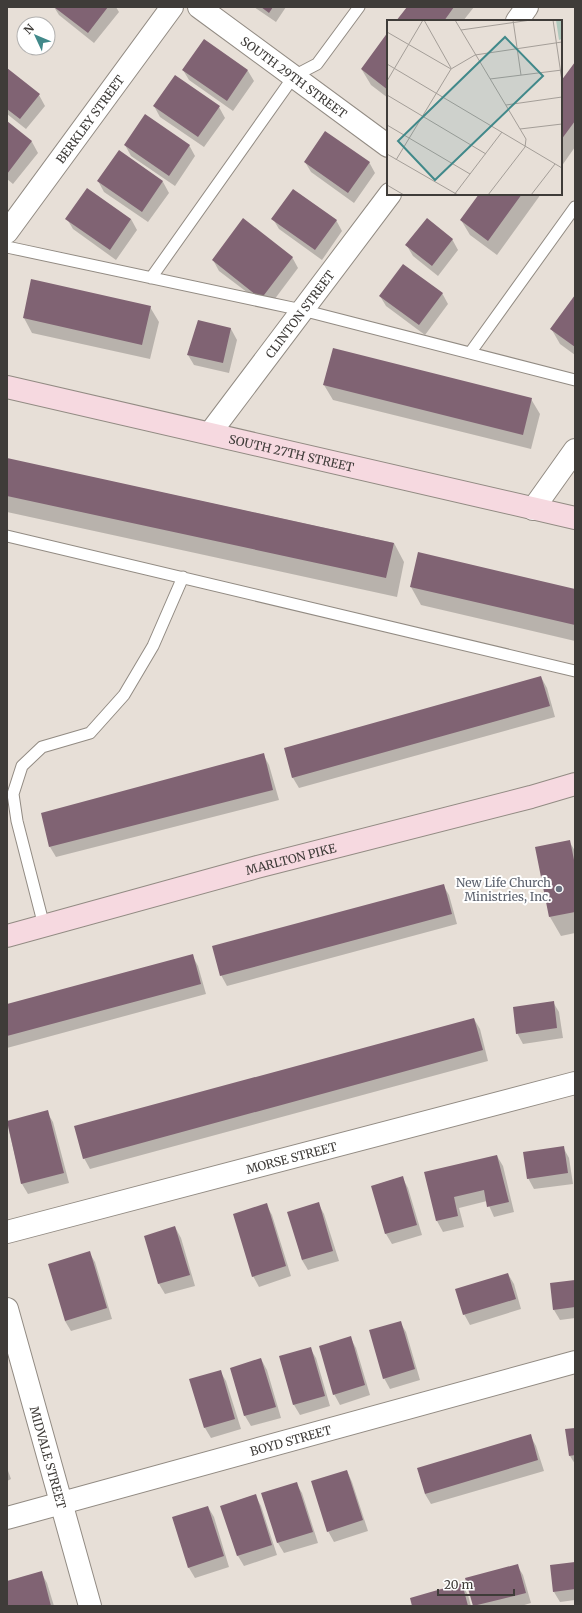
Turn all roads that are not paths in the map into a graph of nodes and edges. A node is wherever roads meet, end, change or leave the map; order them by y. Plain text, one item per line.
1 (172, 7) edge
2 (199, 7) edge
3 (359, 7) edge
4 (527, 7) edge
5 (518, 20) edge
6 (294, 76) junction
7 (387, 145) edge
8 (389, 195) edge
9 (575, 207) edge
10 (7, 232) edge
11 (7, 247) edge
12 (151, 278) junction
13 (302, 310) junction
14 (470, 353) junction
15 (575, 380) edge
16 (7, 387) edge
17 (210, 433) junction
18 (575, 450) edge
19 (533, 509) junction
20 (575, 518) edge
21 (7, 536) edge
22 (183, 577) junction
23 (575, 671) edge
24 (575, 784) edge
25 (44, 926) junction
26 (7, 936) edge
27 (575, 1083) edge
28 (7, 1232) edge
29 (7, 1309) edge
30 (575, 1362) edge
31 (61, 1504) junction
32 (7, 1518) edge
33 (90, 1606) edge

1 - 10 street, BERKLEY STREET
2 - 6 street, SOUTH 29TH STREET
3 - 6 lane
4 - 5 street
6 - 7 street, SOUTH 29TH STREET
6 - 12 lane
8 - 13 street, CLINTON STREET
9 - 14 lane
11 - 12 lane
12 - 13 lane
13 - 14 lane
13 - 17 street, CLINTON STREET
14 - 15 lane
16 - 17 main road, SOUTH 27TH STREET
17 - 19 main road, SOUTH 27TH STREET
18 - 19 street
19 - 20 main road, SOUTH 27TH STREET
21 - 22 lane
22 - 23 lane
22 - 25 lane
24 - 25 main road, MARLTON PIKE
25 - 26 main road, MARLTON PIKE
27 - 28 street, MORSE STREET
29 - 31 street, MIDVALE STREET
30 - 31 street, BOYD STREET
31 - 32 street, BOYD STREET
31 - 33 street, MIDVALE STREET

